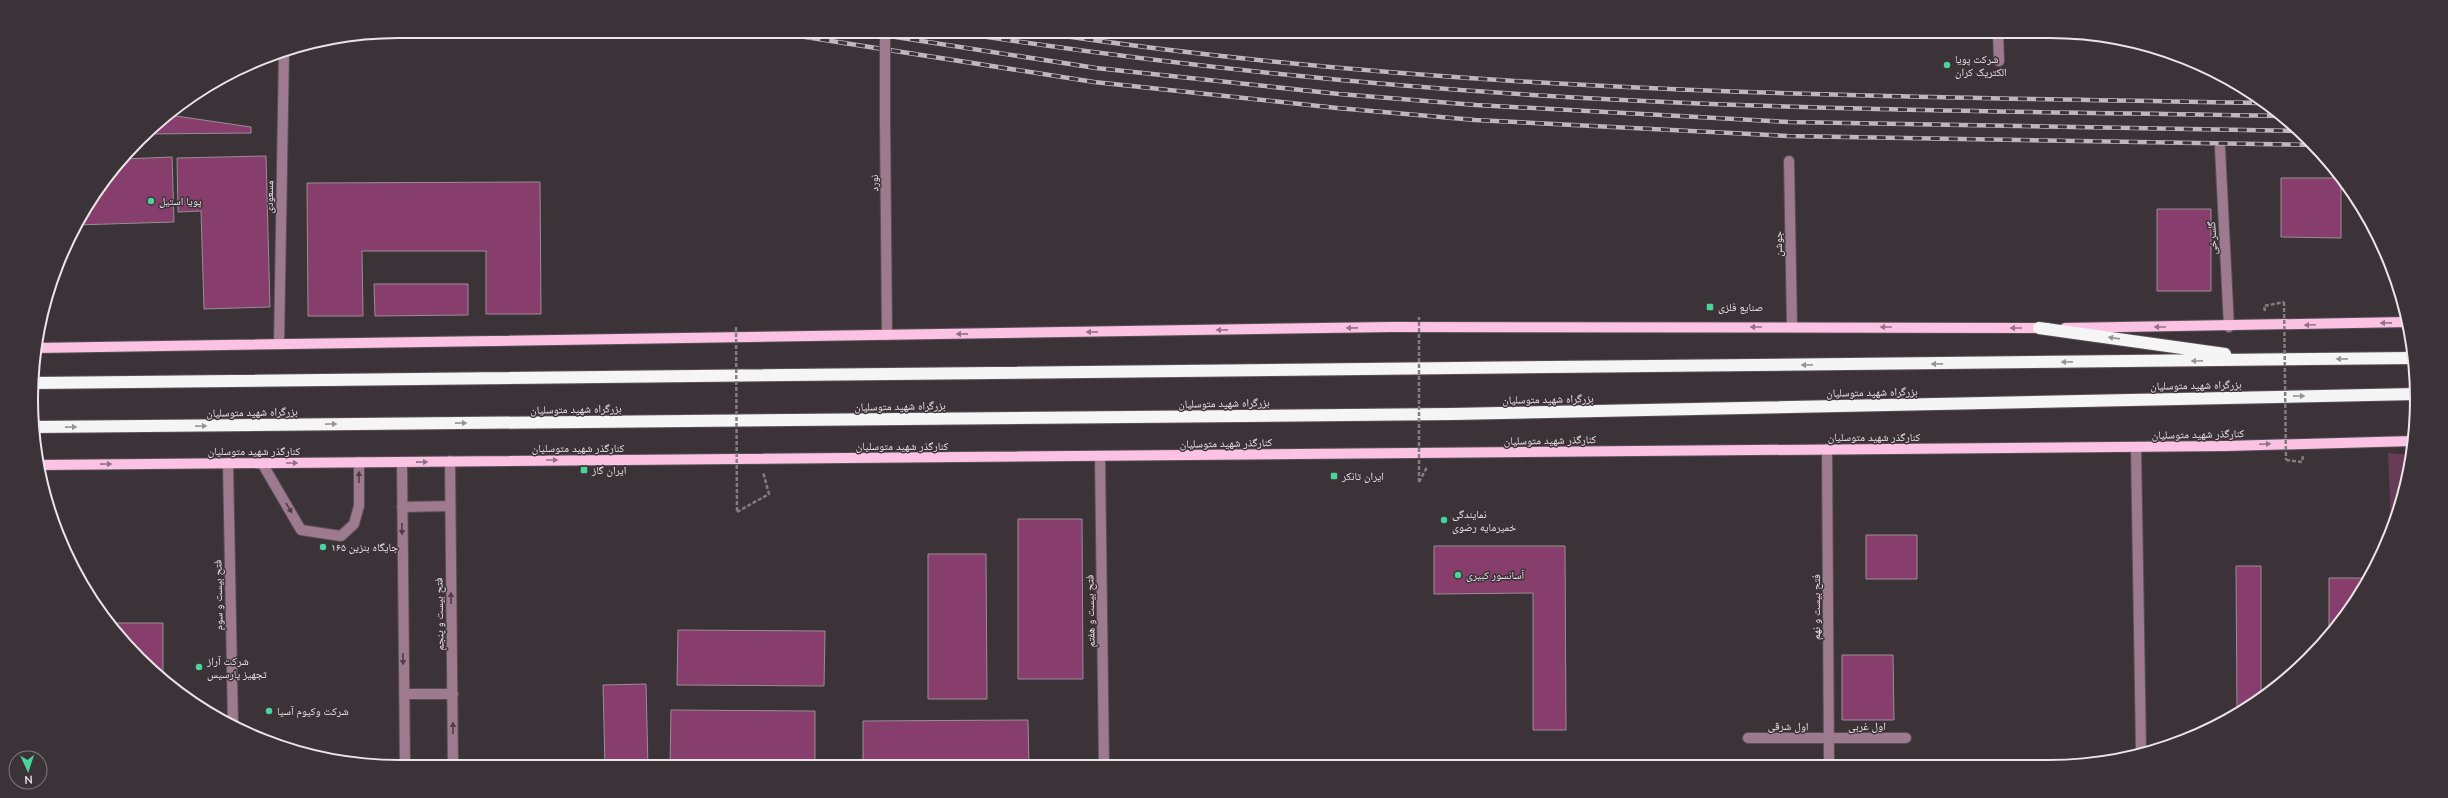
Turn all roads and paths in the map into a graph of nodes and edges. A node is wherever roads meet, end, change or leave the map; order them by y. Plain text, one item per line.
1 (886, 38) edge
2 (1998, 38) edge
3 (284, 57) edge
4 (1998, 61) dead end
5 (2220, 148) dead end
6 (1789, 161) dead end
7 (2264, 306) dead end
8 (1419, 317) dead end
9 (2402, 322) edge
10 (736, 327) dead end
11 (1792, 327) junction
12 (2229, 327) junction
13 (2039, 328) junction
14 (888, 335) junction
15 (279, 344) junction
16 (42, 348) edge
17 (2408, 358) edge
18 (2264, 360) junction
19 (39, 383) edge
20 (2410, 394) edge
21 (39, 427) edge
22 (2407, 441) edge
23 (2136, 447) junction
24 (1827, 449) junction
25 (1100, 456) junction
26 (760, 459) junction
27 (450, 461) junction
28 (359, 462) junction
29 (402, 462) junction
30 (2302, 462) dead end
31 (228, 463) junction
32 (262, 463) junction
33 (44, 465) edge
34 (1419, 482) dead end
35 (449, 506) junction
36 (402, 507) junction
37 (404, 694) junction
38 (453, 694) junction
39 (233, 720) edge
40 (1748, 738) dead end
41 (1828, 738) junction
42 (1906, 738) dead end
43 (2141, 748) edge
44 (405, 760) edge
45 (453, 760) edge
46 (1104, 760) edge
47 (1828, 760) edge

1 - 14 street, نورد, bridge
2 - 4 street
3 - 15 street, مسعودی
5 - 12 street, گلسرخی
6 - 11 street, جوشن
7 - 30 path, bridge
8 - 34 path, bridge
9 -> 12 main road
10 - 26 path, bridge
13 -> 11 main road
11 -> 14 main road
12 -> 13 main road
18 -> 13 highway
14 - 15 main road
15 - 16 main road
17 -> 18 highway
18 -> 19 highway
21 -> 20 highway, بزرگراه شهید متوسلیان
23 -> 22 main road, کنارگذر شهید متوسلیان
23 - 24 main road, کنارگذر شهید متوسلیان
23 - 43 street
24 - 25 main road, کنارگذر شهید متوسلیان
24 - 41 street, فتح بیست و نهم
25 - 26 main road, کنارگذر شهید متوسلیان
25 - 46 street, فتح بیست و هفتم
27 -> 26 main road, کنارگذر شهید متوسلیان
29 -> 27 main road, کنارگذر شهید متوسلیان
27 - 35 street, فتح بیست و پنجم
28 - 29 main road, کنارگذر شهید متوسلیان
32 -> 28 main road, کنارگذر شهید متوسلیان
32 -> 28 street
29 - 36 street
31 - 32 main road, کنارگذر شهید متوسلیان
33 -> 31 main road, کنارگذر شهید متوسلیان
31 - 39 street, فتح بیست و سوم
35 - 36 street
38 -> 35 street, فتح بیست و پنجم
36 -> 37 street
37 - 38 street
37 - 44 street
45 -> 38 street, فتح بیست و پنجم
40 - 41 street, اول شرقی
41 - 42 street, اول غربی
41 - 47 street, فتح بیست و نهم

